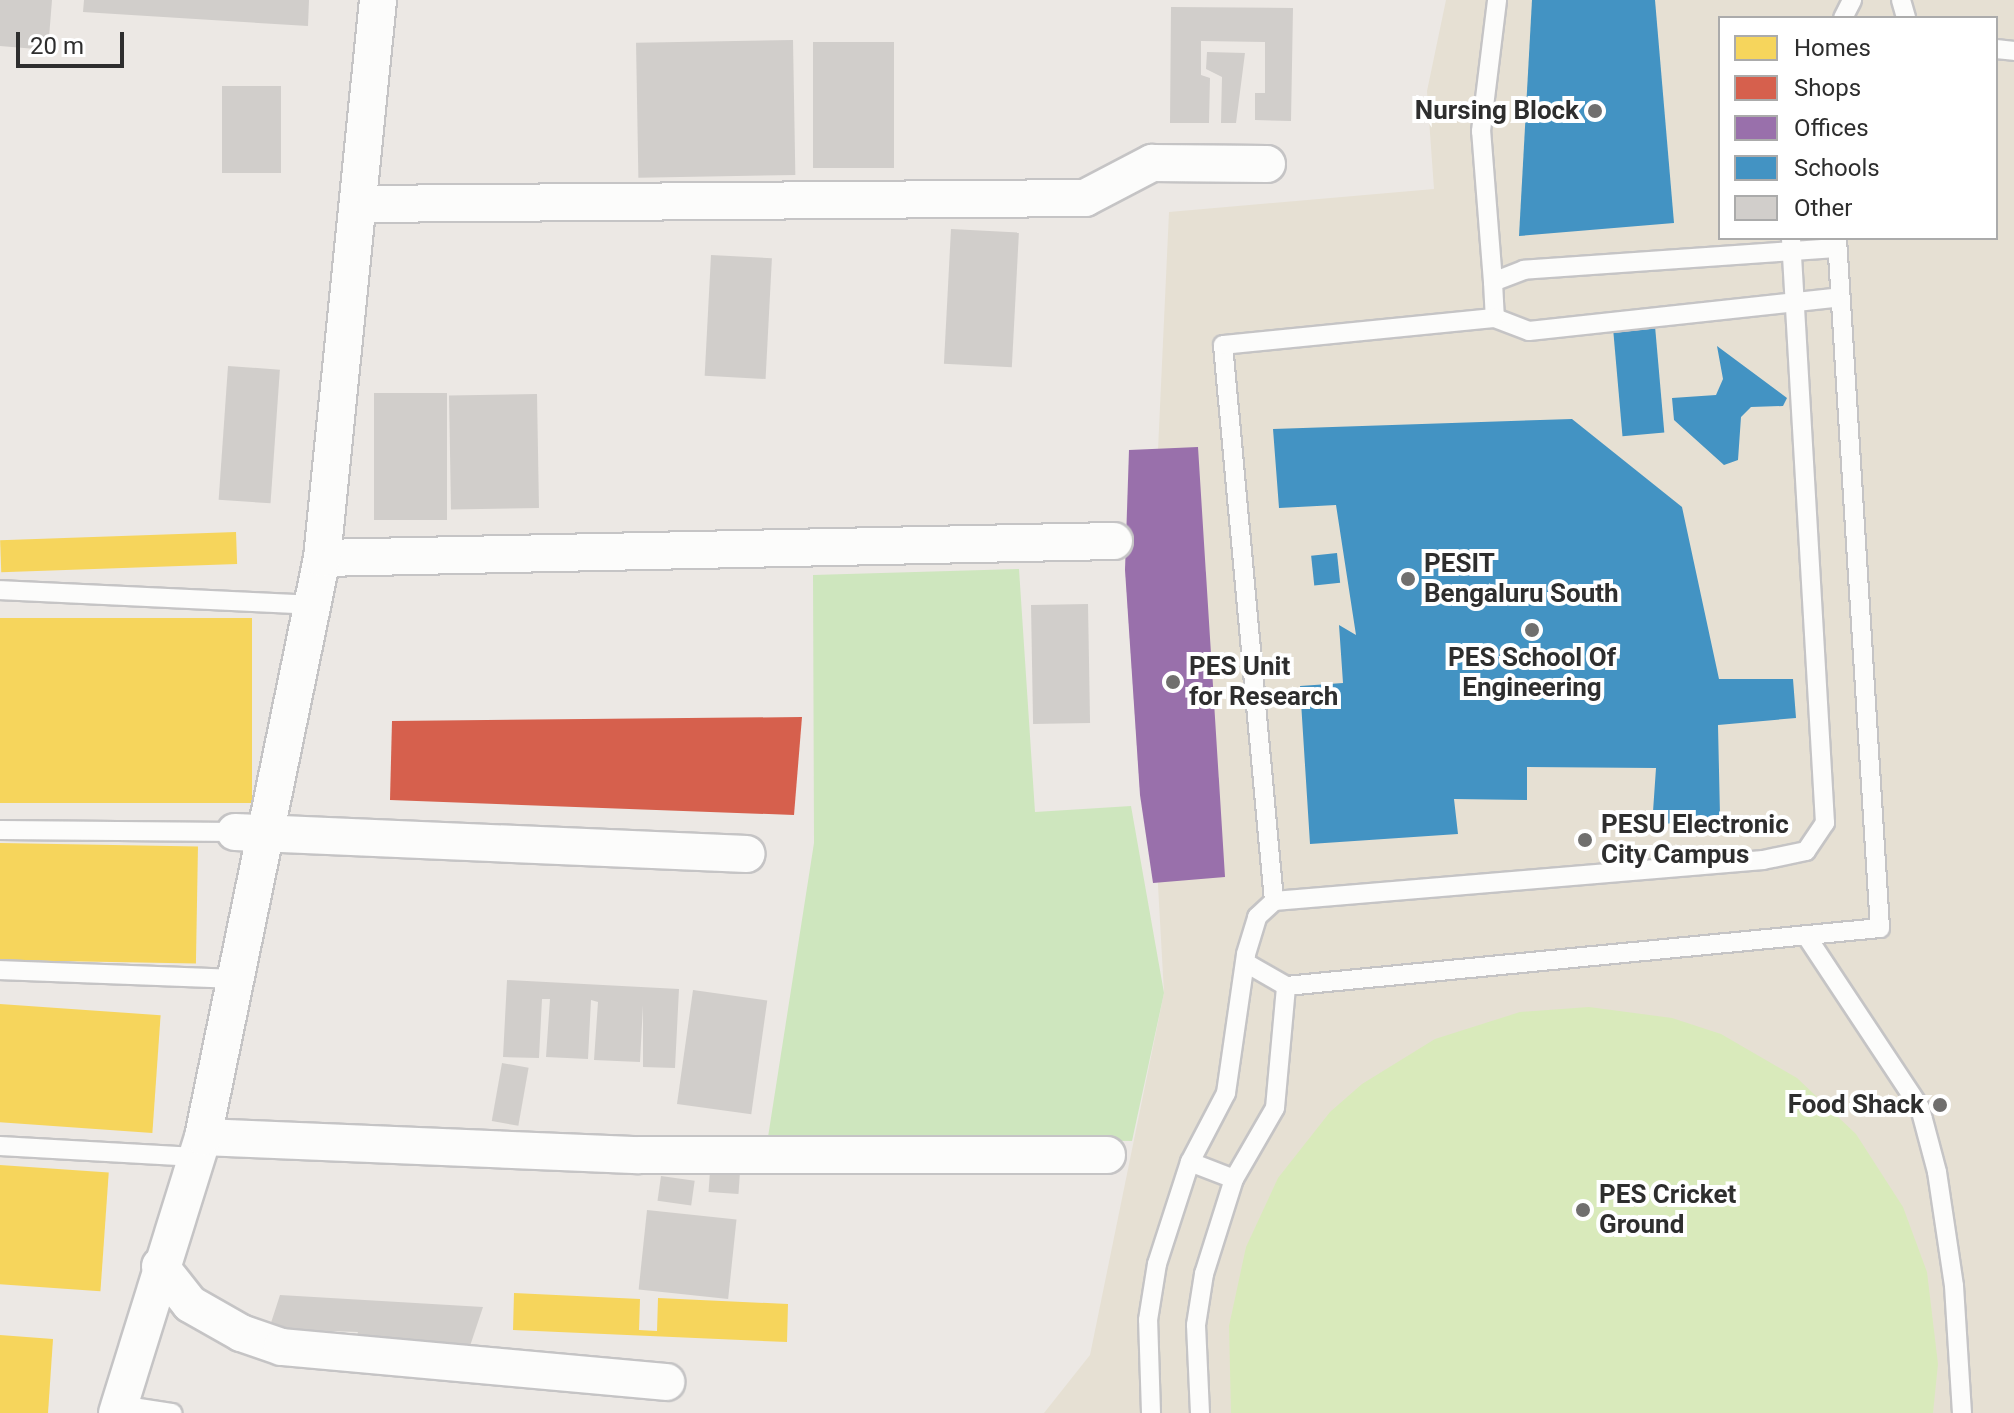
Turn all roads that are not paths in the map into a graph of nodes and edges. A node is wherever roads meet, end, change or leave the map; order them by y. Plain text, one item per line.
1 (378, 0) edge
2 (1497, 0) edge
3 (1267, 164) dead end
4 (358, 204) junction
5 (1837, 243) edge
6 (1790, 244) edge
7 (1493, 282) junction
8 (1840, 297) junction
9 (1792, 302) junction
10 (1495, 318) junction
11 (1114, 541) dead end
12 (322, 558) junction
13 (0, 590) edge
14 (313, 605) junction
15 (0, 830) edge
16 (250, 832) junction
17 (747, 854) dead end
18 (1274, 901) junction
19 (1807, 937) junction
20 (1246, 963) junction
21 (0, 970) edge
22 (235, 979) junction
23 (1286, 986) junction
24 (0, 1146) edge
25 (199, 1147) junction
26 (1107, 1155) dead end
27 (1190, 1162) junction
28 (1234, 1179) junction
29 (160, 1266) junction
30 (666, 1382) dead end
31 (118, 1409) edge
32 (172, 1413) edge
33 (1151, 1413) edge
34 (1200, 1413) edge
35 (1962, 1413) edge

1 - 4 street
2 - 7 lane
3 - 4 street
4 - 12 street
5 - 6 lane
5 - 8 lane
6 - 7 lane
6 - 9 lane
7 - 10 lane
8 - 9 lane
8 - 19 lane
9 - 10 lane
9 - 18 lane
10 - 18 lane
11 - 12 street
12 - 14 street
13 - 14 lane
14 - 16 street
15 - 16 lane
16 - 17 street
16 - 22 street
18 - 20 lane
19 - 23 lane
19 - 35 lane
20 - 23 lane
20 - 27 lane
21 - 22 lane
22 - 25 street
23 - 28 lane
24 - 25 lane
25 - 26 street
25 - 29 street
27 - 28 lane
27 - 33 lane
28 - 34 lane
29 - 30 street
29 - 31 street
31 - 32 lane

